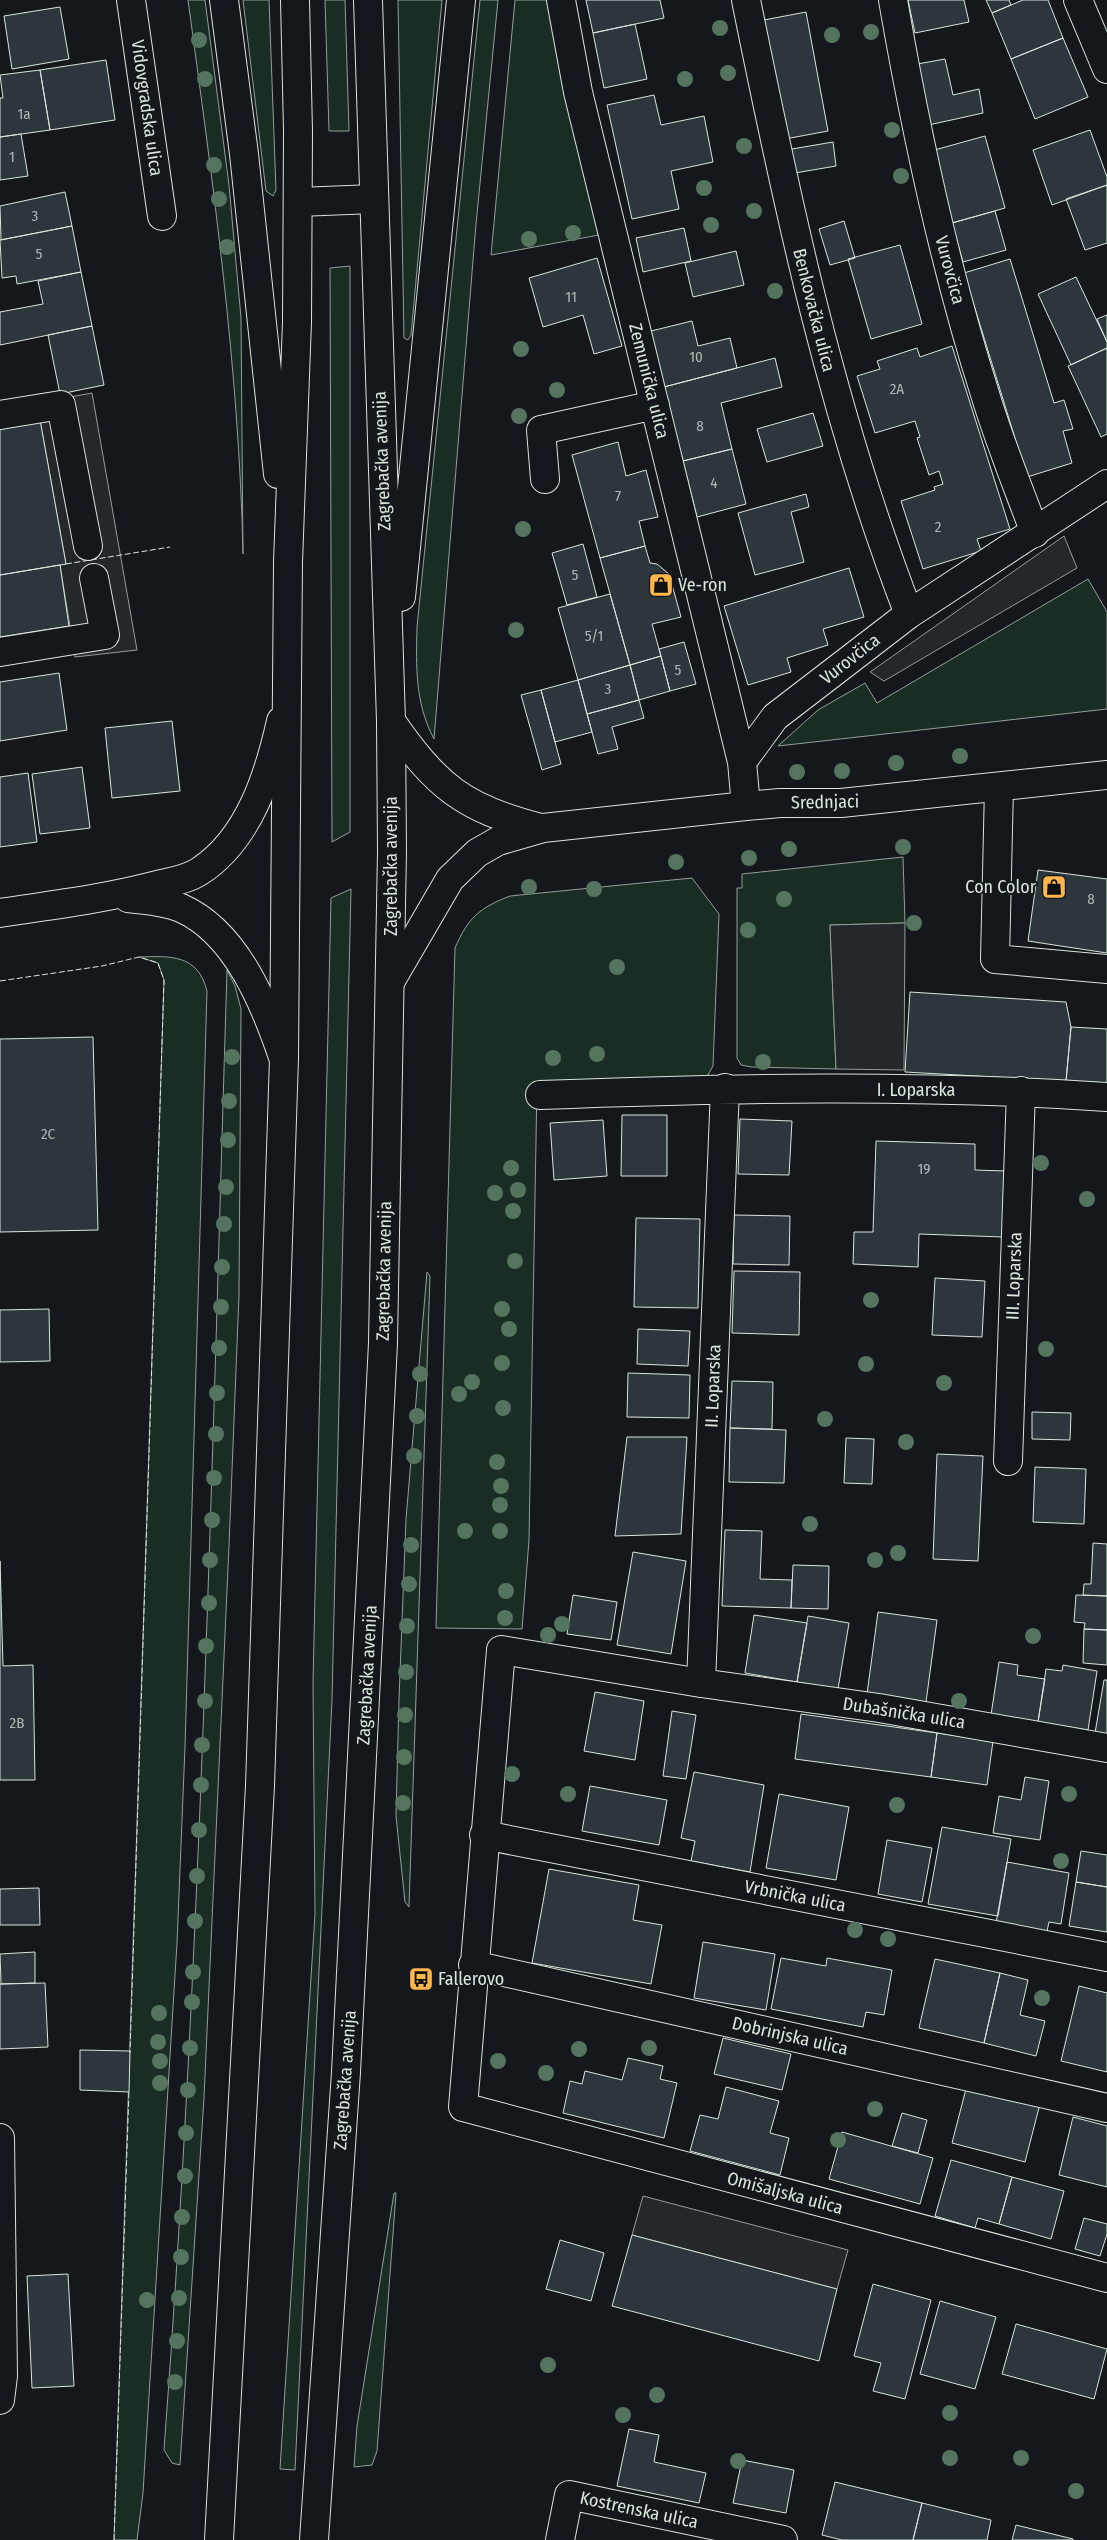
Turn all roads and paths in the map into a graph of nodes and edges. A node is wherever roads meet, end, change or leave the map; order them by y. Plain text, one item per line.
1 (131, 0) edge
2 (224, 0) edge
3 (295, 0) edge
4 (368, 0) edge
5 (461, 0) edge
6 (561, 0) edge
7 (746, 0) edge
8 (893, 0) edge
9 (1078, 0) edge
10 (1107, 69) edge
11 (374, 199) junction
12 (298, 202) junction
13 (162, 216) dead end
14 (655, 405) junction
15 (0, 416) edge
16 (545, 479) dead end
17 (1107, 484) edge
18 (1035, 533) junction
19 (88, 546) dead end
20 (288, 562) junction
21 (94, 578) dead end
22 (909, 614) junction
23 (0, 652) edge
24 (286, 700) junction
25 (390, 713) junction
26 (742, 762) junction
27 (1107, 775) edge
28 (999, 787) junction
29 (746, 806) junction
30 (543, 828) junction
31 (114, 896) junction
32 (0, 913) edge
33 (1107, 968) edge
34 (390, 982) junction
35 (284, 1058) junction
36 (725, 1088) junction
37 (1021, 1091) junction
38 (540, 1095) dead end
39 (1107, 1097) edge
40 (1008, 1461) dead end
41 (701, 1683) junction
42 (1107, 1748) edge
43 (484, 1835) junction
44 (1107, 1957) edge
45 (473, 1964) junction
46 (1107, 2108) edge
47 (0, 2138) edge
48 (1107, 2278) edge
49 (0, 2400) edge
50 (219, 2540) edge
51 (314, 2540) edge
52 (560, 2540) edge
53 (783, 2540) edge

1 - 13 street, Vidovgradska ulica
2 - 20 street
3 - 12 street
4 - 11 street, Zagrebačka avenija
5 - 25 street
6 - 14 street, Zemunička ulica
7 - 22 street, Benkovačka ulica
8 - 18 street, Vurovčica
9 - 10 street
11 - 12 street
11 - 25 street, Zagrebačka avenija
12 - 20 street
14 - 16 street
14 - 26 street, Zemunička ulica
15 - 19 street
17 - 18 street, Vurovčica
18 - 22 street, Vurovčica
20 - 24 street
21 - 23 street
22 - 26 street, Vurovčica
24 - 31 street
24 - 35 street
25 - 30 street
25 - 34 street, Zagrebačka avenija
26 - 29 street
27 - 28 street, Srednjaci
28 - 29 street, Srednjaci
28 - 33 street
29 - 30 street, Srednjaci
30 - 34 street
31 - 32 street
31 - 35 street
34 - 51 street, Zagrebačka avenija
35 - 50 street
36 - 37 street, I. Loparska
36 - 38 street, I. Loparska
36 - 41 street, II. Loparska
37 - 39 street, I. Loparska
37 - 40 street, III. Loparska
41 - 42 street, Dubašnička ulica
41 - 43 street, Dubašnička ulica
43 - 44 street, Vrbnička ulica
43 - 45 street
45 - 46 street, Dobrinjska ulica
45 - 48 street, Omišaljska ulica
47 - 49 street
52 - 53 street, Kostrenska ulica

